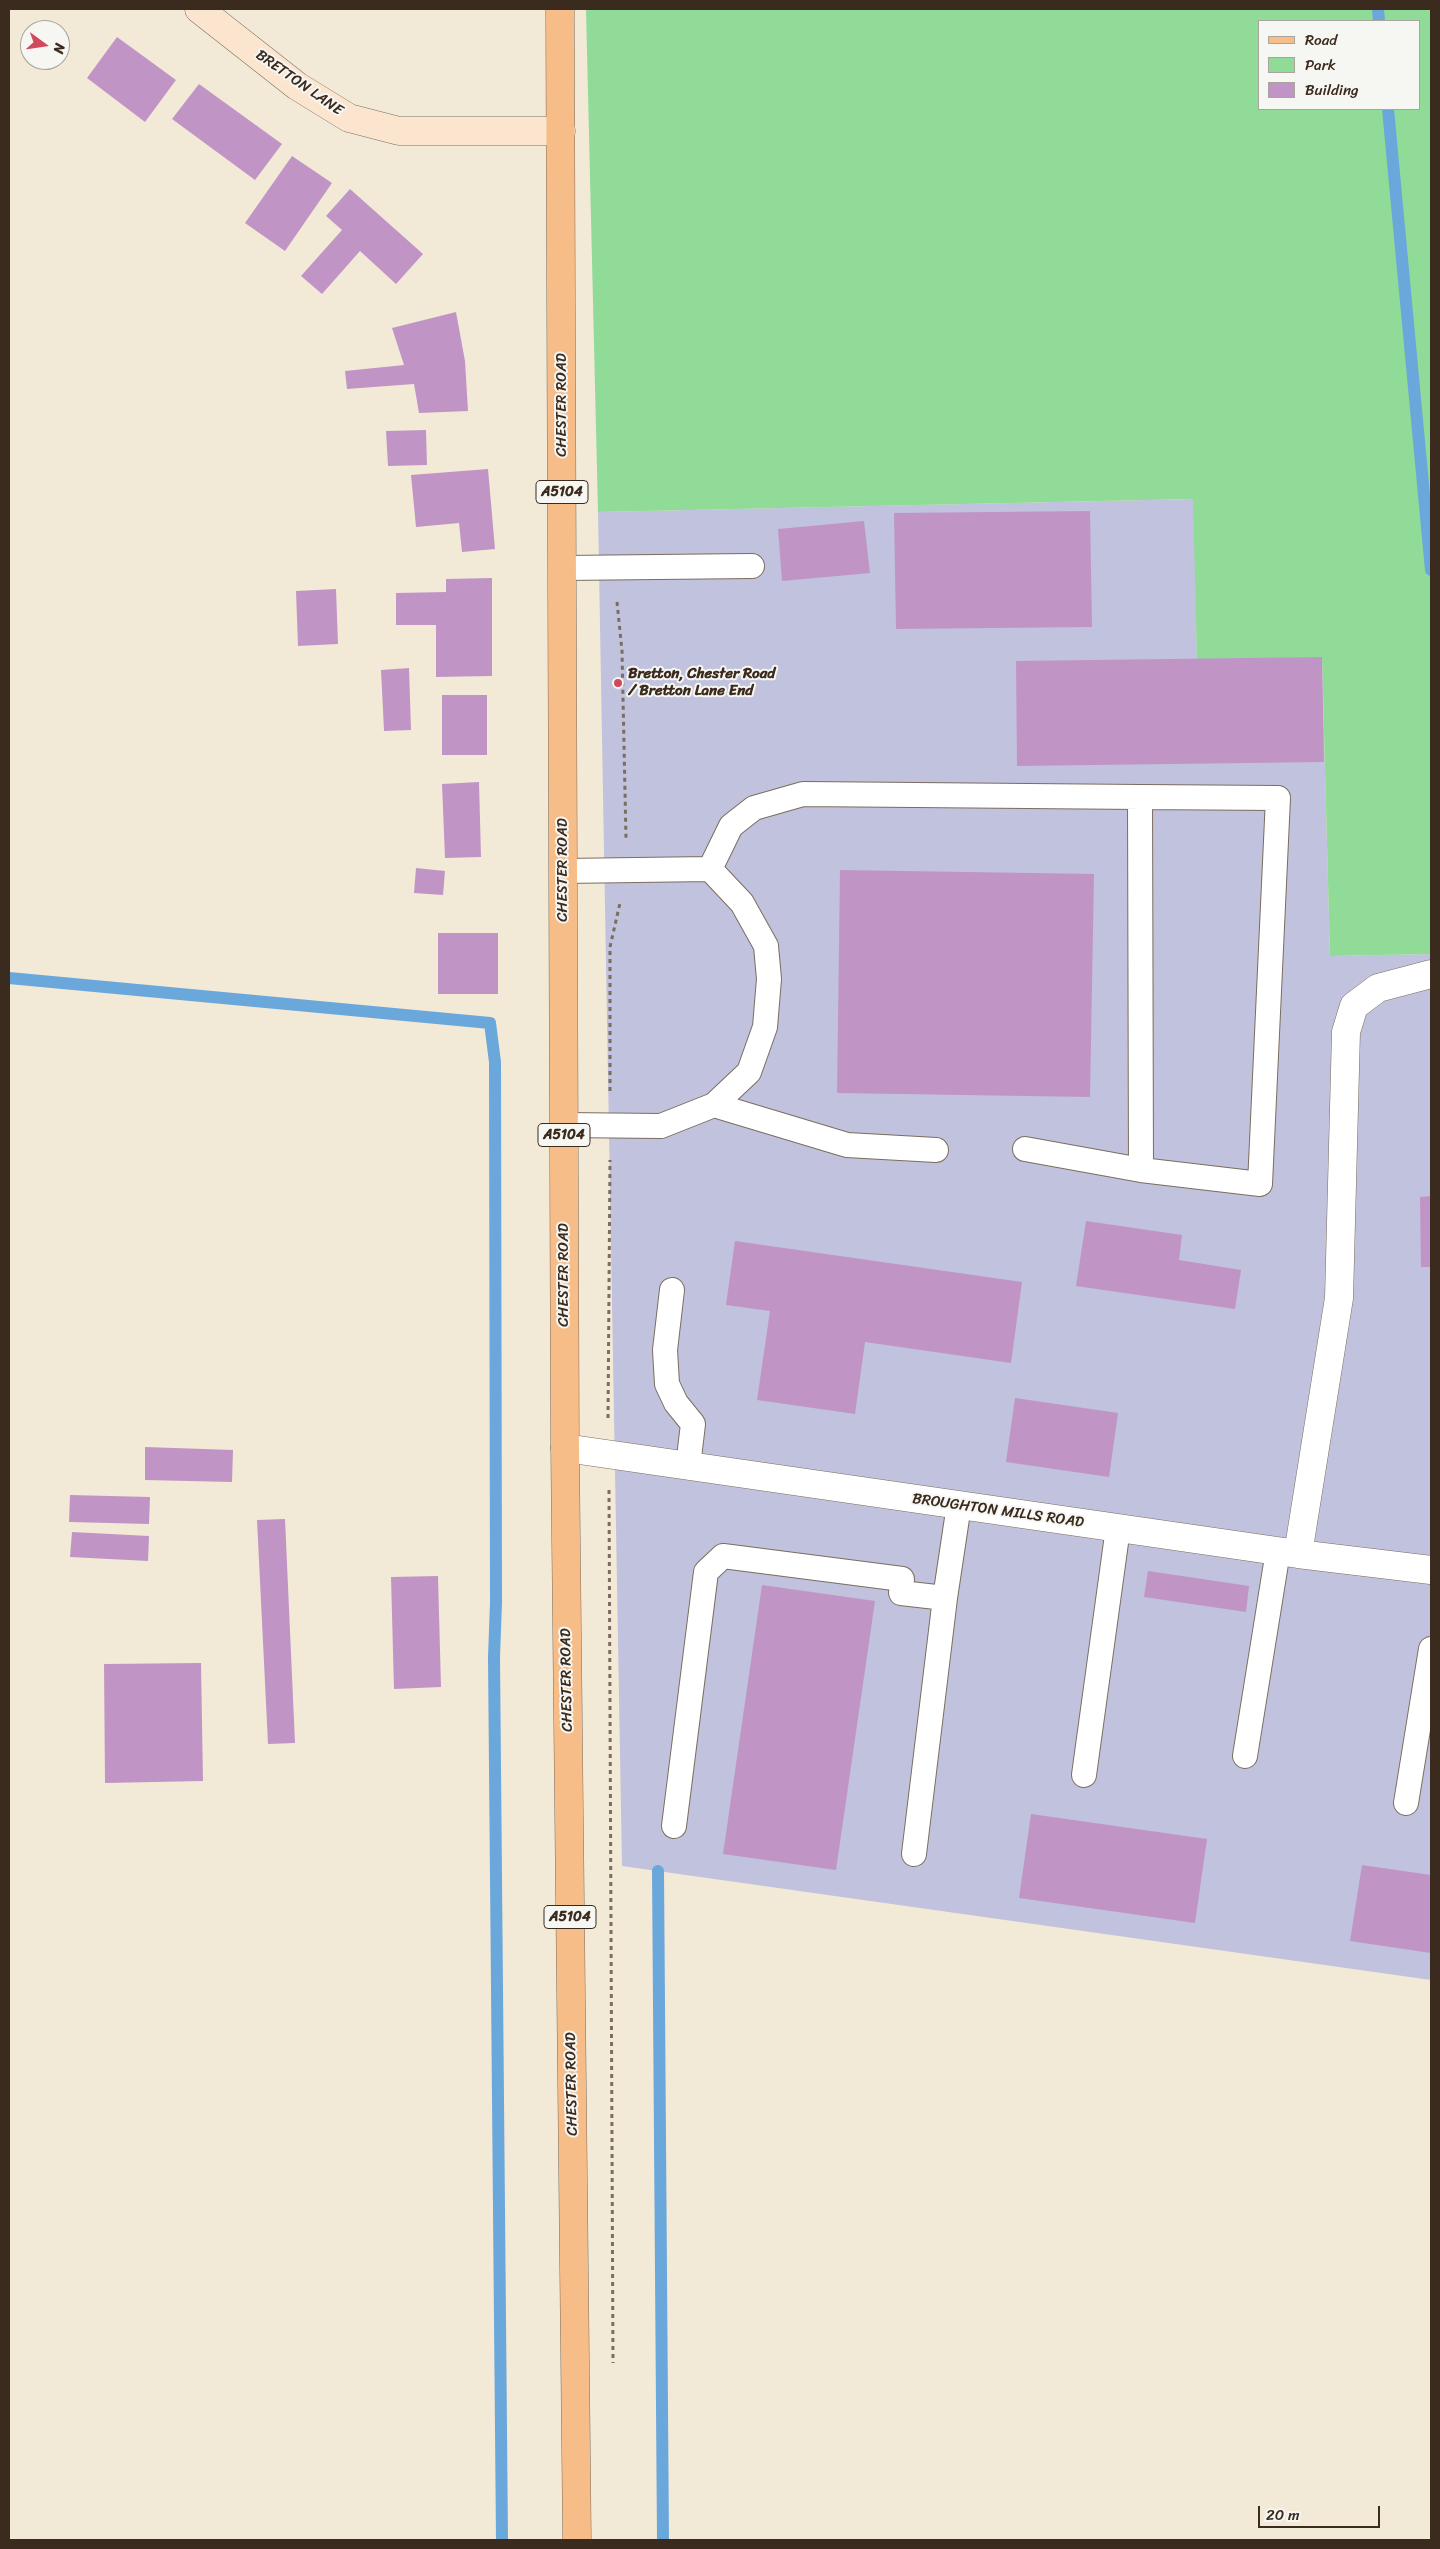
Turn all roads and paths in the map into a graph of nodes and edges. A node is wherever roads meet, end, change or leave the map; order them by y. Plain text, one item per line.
1 (199, 9) edge
2 (560, 9) edge
3 (561, 131) junction
4 (752, 566) dead end
5 (562, 568) junction
6 (614, 568) junction
7 (1140, 797) junction
8 (710, 869) junction
9 (627, 870) junction
10 (563, 871) junction
11 (1431, 974) edge
12 (714, 1105) junction
13 (564, 1125) junction
14 (610, 1126) junction
15 (1025, 1149) dead end
16 (936, 1150) dead end
17 (1141, 1170) junction
18 (672, 1290) dead end
19 (565, 1448) junction
20 (608, 1454) junction
21 (688, 1466) junction
22 (959, 1505) junction
23 (1118, 1528) junction
24 (1288, 1552) junction
25 (1431, 1570) edge
26 (945, 1598) junction
27 (1431, 1648) edge
28 (1245, 1756) dead end
29 (1084, 1775) dead end
30 (1406, 1803) dead end
31 (674, 1826) dead end
32 (914, 1854) dead end
33 (613, 2372) dead end
34 (577, 2540) edge

1 - 3 street, BRETTON LANE
2 - 3 main road, CHESTER ROAD / A5104
3 - 5 main road, CHESTER ROAD / A5104
4 - 6 lane
5 - 6 lane
5 - 10 main road, CHESTER ROAD / A5104
6 - 9 path
7 - 8 lane
7 - 17 lane
7 - 17 lane
8 - 9 lane
8 - 12 lane
9 - 10 lane
9 - 14 path
10 - 13 main road, CHESTER ROAD / A5104
11 - 24 street
12 - 14 lane
12 - 16 lane
13 - 14 lane
13 - 19 main road, CHESTER ROAD / A5104
14 - 20 path
15 - 17 lane
18 - 21 lane
19 - 20 street, BROUGHTON MILLS ROAD
19 - 34 main road, CHESTER ROAD / A5104
20 - 21 street, BROUGHTON MILLS ROAD
20 - 33 path
21 - 22 street, BROUGHTON MILLS ROAD
22 - 23 street, BROUGHTON MILLS ROAD
22 - 26 lane
23 - 24 street, BROUGHTON MILLS ROAD
23 - 29 lane
24 - 25 street, BROUGHTON MILLS ROAD
24 - 28 lane
26 - 31 lane
26 - 32 lane
27 - 30 lane

